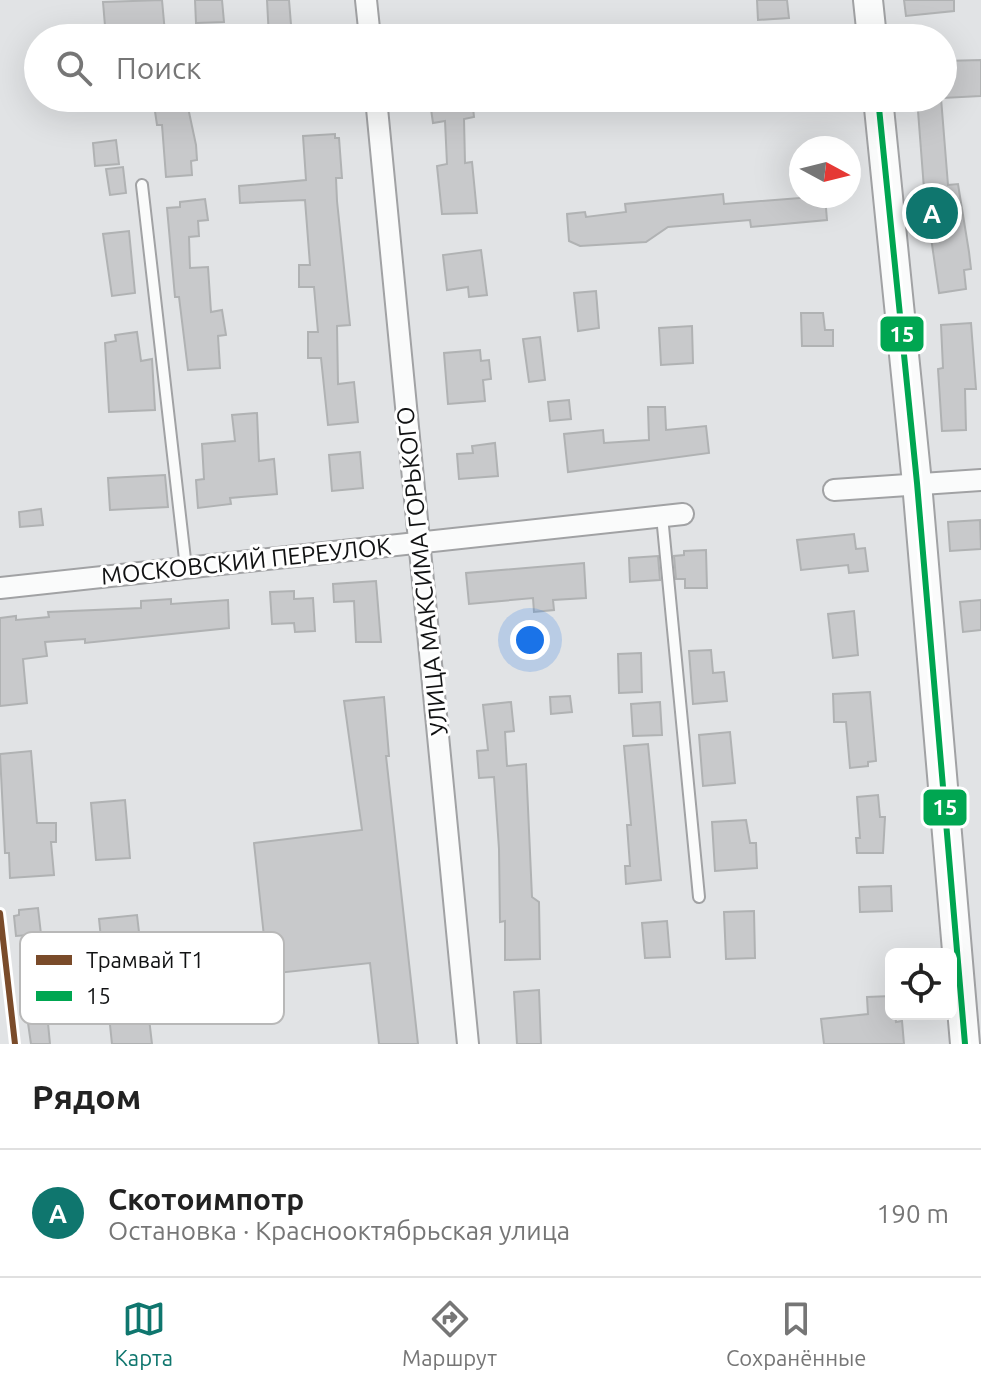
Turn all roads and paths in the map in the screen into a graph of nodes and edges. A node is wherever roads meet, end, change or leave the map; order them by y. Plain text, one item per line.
1 (366, 0) edge
2 (868, 0) edge
3 (369, 24) edge
4 (871, 24) edge
5 (377, 112) edge
6 (879, 112) edge
7 (142, 185) dead end
8 (981, 480) edge
9 (917, 483) junction
10 (834, 490) dead end
11 (683, 514) dead end
12 (662, 516) junction
13 (419, 542) junction
14 (186, 568) junction
15 (0, 588) edge
16 (699, 897) dead end
17 (468, 1044) edge
18 (965, 1044) edge

1 - 3 street
2 - 4 main road
5 - 13 street, УЛИЦА МАКСИМА ГОРЬКОГО
6 - 9 main road
7 - 14 lane
8 - 9 street
9 - 10 street
9 - 18 main road
11 - 12 street, МОСКОВСКИЙ ПЕРЕУЛОК
12 - 13 street, МОСКОВСКИЙ ПЕРЕУЛОК
12 - 16 lane
13 - 14 street, МОСКОВСКИЙ ПЕРЕУЛОК
13 - 17 street, УЛИЦА МАКСИМА ГОРЬКОГО
14 - 15 street, МОСКОВСКИЙ ПЕРЕУЛОК

